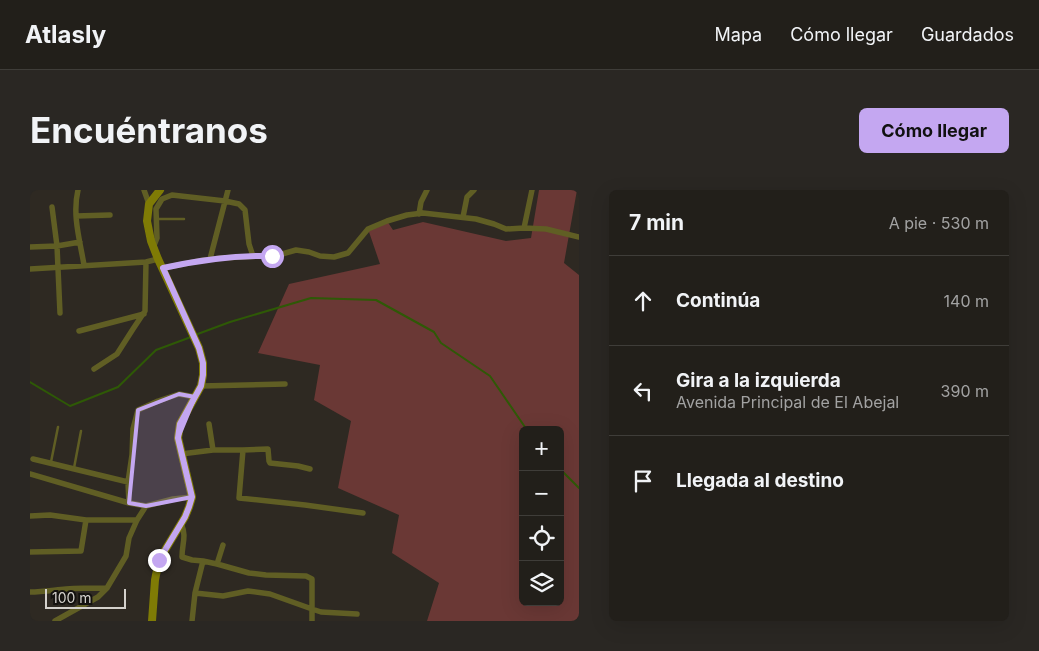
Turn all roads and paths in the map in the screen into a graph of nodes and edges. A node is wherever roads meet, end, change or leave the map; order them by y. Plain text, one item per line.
1 (78, 190) edge
2 (144, 190) edge
3 (160, 190) edge
4 (228, 190) edge
5 (427, 190) edge
6 (474, 190) edge
7 (532, 190) edge
8 (225, 200) junction
9 (149, 204) junction
10 (52, 207) dead end
11 (419, 214) junction
12 (110, 215) dead end
13 (76, 216) junction
14 (463, 217) junction
15 (156, 219) junction
16 (184, 219) dead end
17 (524, 228) junction
18 (579, 237) edge
19 (80, 242) junction
20 (57, 246) junction
21 (30, 247) edge
22 (153, 249) junction
23 (253, 256) junction
24 (158, 259) junction
25 (210, 259) junction
26 (146, 262) junction
27 (84, 265) junction
28 (58, 267) junction
29 (163, 268) junction
30 (30, 270) edge
31 (60, 313) dead end
32 (144, 314) junction
33 (79, 331) dead end
34 (94, 370) dead end
35 (285, 384) dead end
36 (201, 386) junction
37 (195, 397) junction
38 (209, 424) dead end
39 (58, 427) dead end
40 (81, 431) dead end
41 (213, 450) junction
42 (243, 450) junction
43 (181, 454) junction
44 (33, 459) dead end
45 (51, 463) junction
46 (74, 469) junction
47 (310, 469) dead end
48 (30, 474) edge
49 (128, 482) junction
50 (192, 497) junction
51 (128, 503) junction
52 (146, 506) junction
53 (363, 513) dead end
54 (30, 516) edge
55 (86, 520) junction
56 (137, 520) junction
57 (181, 523) junction
58 (223, 545) dead end
59 (30, 552) edge
60 (203, 561) junction
61 (216, 564) junction
62 (107, 588) junction
63 (30, 592) edge
64 (195, 594) junction
65 (312, 609) junction
66 (357, 614) dead end
67 (55, 621) edge
68 (152, 621) edge
69 (192, 621) edge
70 (312, 621) edge

1 - 13 street
2 - 9 street
3 - 9 main road
4 - 8 street
5 - 11 street
6 - 14 street
7 - 17 street
8 - 15 street
8 - 23 street
8 - 25 street
9 - 22 main road
10 - 20 street
11 - 14 street
11 - 23 street
12 - 13 street
13 - 19 street
14 - 17 street
15 - 16 lane
15 - 22 street
17 - 18 street
19 - 20 street
19 - 27 street
20 - 21 street
20 - 28 street
22 - 24 main road
23 - 25 street
24 - 26 street
24 - 29 main road
25 - 29 street
26 - 27 street
26 - 32 street
27 - 28 street
28 - 30 street
28 - 31 street
29 - 36 main road
32 - 33 street
32 - 34 street
35 - 36 street
36 - 37 main road
37 - 43 main road
37 - 49 street
38 - 41 street
39 - 45 lane
40 - 46 lane
41 - 42 street
41 - 43 street
42 - 47 street
42 - 53 street
43 - 50 main road
44 - 45 street
45 - 46 street
46 - 49 street
48 - 51 street
49 - 51 street
50 - 52 street
50 - 57 main road
51 - 52 street
52 - 56 street
54 - 55 street
55 - 56 street
55 - 59 street
56 - 62 street
57 - 60 street
57 - 68 main road
58 - 61 street
60 - 61 street
60 - 64 street
61 - 65 street
62 - 63 street
62 - 67 street
64 - 65 street
64 - 69 street
65 - 66 street
65 - 70 street

